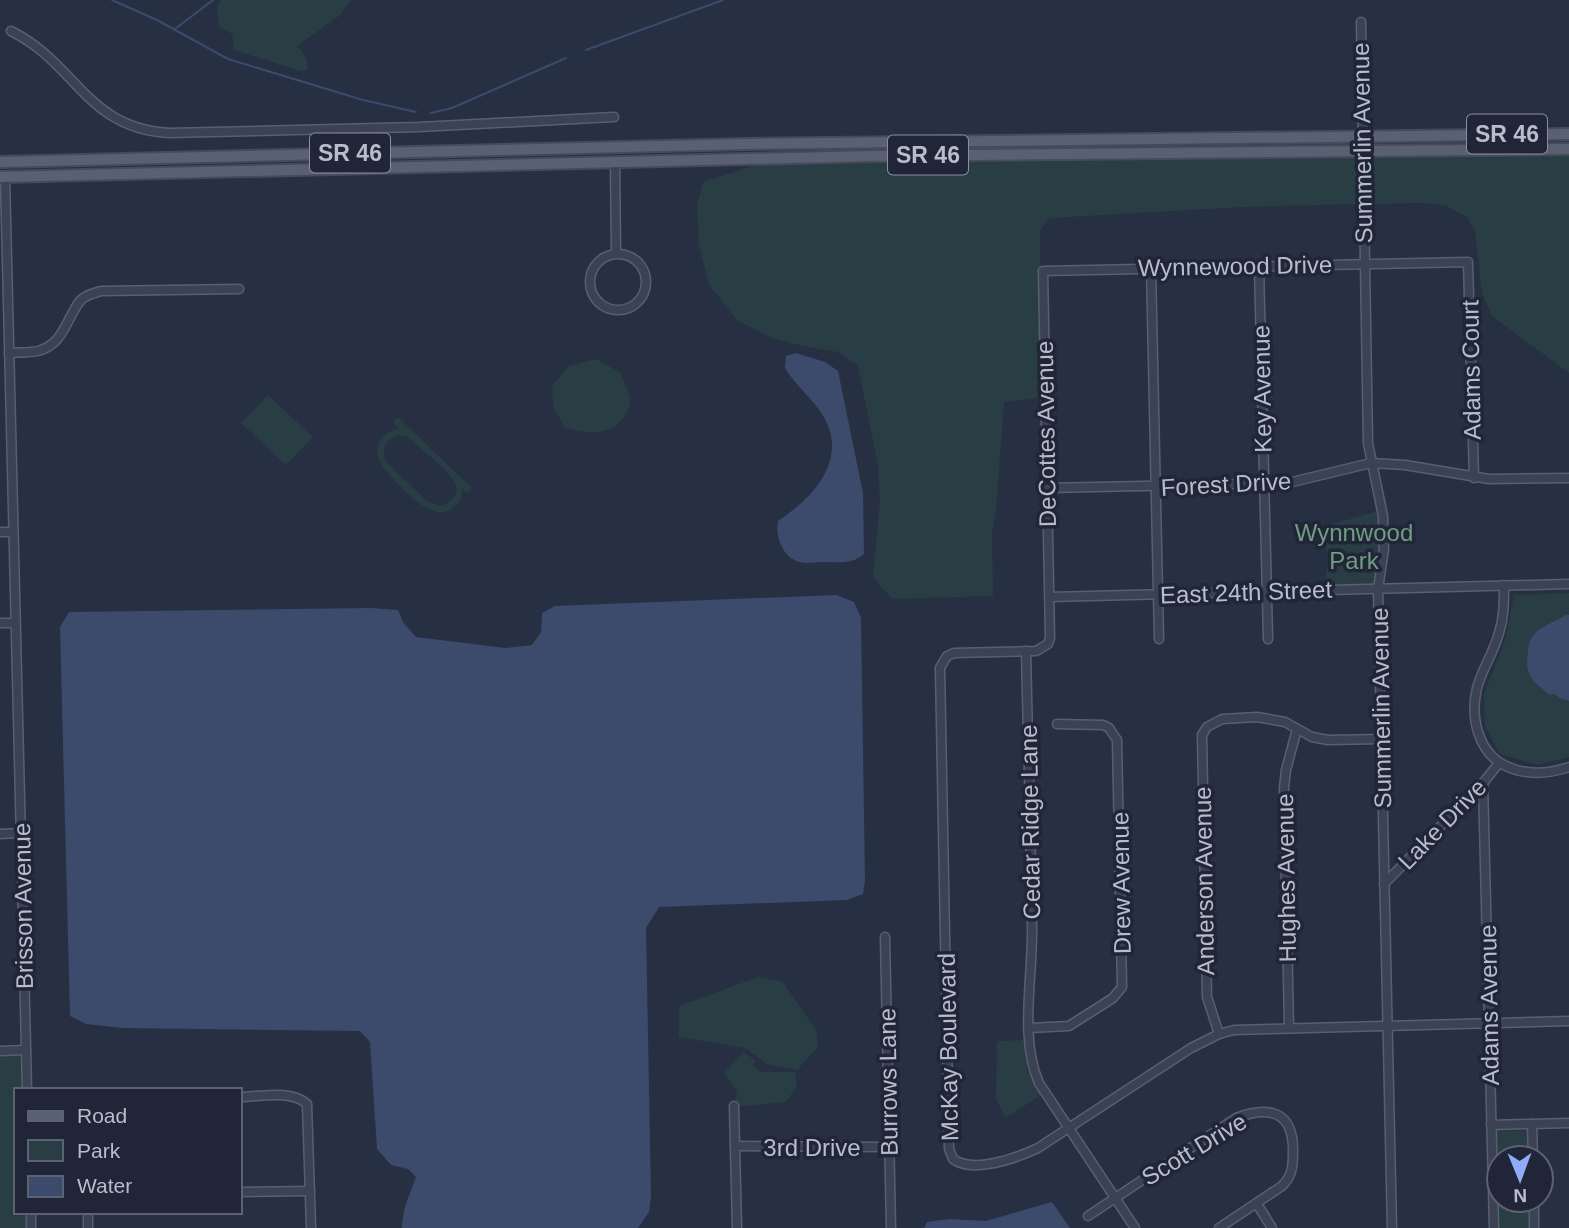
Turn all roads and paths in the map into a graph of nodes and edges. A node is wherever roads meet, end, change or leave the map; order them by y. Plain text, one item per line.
1 (1361, 22) dead end
2 (11, 32) dead end
3 (614, 117) dead end
4 (1569, 134) edge
5 (1362, 136) junction
6 (1569, 149) edge
7 (1362, 150) junction
8 (615, 161) junction
9 (0, 162) edge
10 (3, 177) edge
11 (616, 253) junction
12 (1468, 262) joint
13 (1364, 264) junction
14 (1259, 266) junction
15 (1151, 268) junction
16 (1043, 271) joint
17 (239, 289) dead end
18 (6, 356) edge
19 (1371, 463) junction
20 (1474, 478) junction
21 (1569, 478) edge
22 (1264, 485) junction
23 (1155, 487) junction
24 (1047, 488) junction
25 (0, 532) edge
26 (13, 532) junction
27 (1569, 584) edge
28 (1504, 586) junction
29 (1378, 589) junction
30 (1267, 592) junction
31 (1158, 595) junction
32 (1050, 597) junction
33 (0, 623) edge
34 (15, 623) junction
35 (1159, 639) dead end
36 (1268, 639) dead end
37 (1026, 651) junction
38 (1057, 724) dead end
39 (1297, 729) junction
40 (1381, 739) junction
41 (1499, 763) junction
42 (1569, 767) edge
43 (1483, 783) junction
44 (21, 833) junction
45 (0, 834) edge
46 (1384, 884) junction
47 (886, 937) dead end
48 (1569, 1021) edge
49 (1490, 1023) junction
50 (1387, 1025) junction
51 (1289, 1027) junction
52 (1030, 1028) junction
53 (1219, 1034) junction
54 (26, 1050) junction
55 (0, 1051) edge
56 (27, 1088) edge
57 (242, 1097) edge
58 (734, 1106) dead end
59 (1569, 1123) edge
60 (1532, 1124) junction
61 (1491, 1125) junction
62 (1068, 1128) junction
63 (1533, 1144) edge
64 (734, 1146) junction
65 (889, 1147) junction
66 (310, 1191) junction
67 (242, 1192) edge
68 (1115, 1198) junction
69 (1257, 1204) junction
70 (1088, 1216) dead end
71 (311, 1228) edge
72 (737, 1228) edge
73 (891, 1228) edge
74 (1135, 1228) edge
75 (1219, 1228) edge
76 (1272, 1228) edge
77 (1392, 1228) edge
78 (1494, 1228) edge

1 - 5 street, Summerlin Avenue
2 - 3 street
4 - 5 main road, SR 46
5 - 7 street, Summerlin Avenue
5 - 9 main road, SR 46
6 - 7 main road, SR 46
7 - 8 main road, SR 46
7 - 13 street, Summerlin Avenue
8 - 10 main road, SR 46
8 - 11 street
10 - 18 street, Brisson Avenue
11 - 11 street
12 - 13 street, Wynnewood Drive
12 - 20 street, Adams Court
13 - 14 street, Wynnewood Drive
13 - 19 street, Summerlin Avenue
14 - 15 street, Wynnewood Drive
14 - 22 street, Key Avenue
15 - 16 street, Wynnewood Drive
15 - 23 street
16 - 24 street, DeCottes Avenue
17 - 18 street
18 - 26 street, Brisson Avenue
19 - 20 street, Forest Drive
19 - 22 street, Forest Drive
19 - 29 street, Summerlin Avenue
20 - 21 street, Forest Drive
22 - 23 street, Forest Drive
22 - 30 street, Key Avenue
23 - 24 street, Forest Drive
23 - 31 street
24 - 32 street, DeCottes Avenue
25 - 26 street
26 - 34 street, Brisson Avenue
27 - 28 street, East 24th Street
28 - 29 street, East 24th Street
28 - 41 street
29 - 30 street, East 24th Street
29 - 40 street, Summerlin Avenue
30 - 31 street, East 24th Street
30 - 36 street, Key Avenue
31 - 32 street, East 24th Street
31 - 35 street
32 - 37 street
33 - 34 street
34 - 44 street, Brisson Avenue
37 - 52 street, Cedar Ridge Lane
37 - 62 street, McKay Boulevard
38 - 52 street, Drew Avenue
39 - 40 street
39 - 51 street, Hughes Avenue
39 - 53 street, Anderson Avenue
40 - 46 street, Summerlin Avenue
41 - 42 street
41 - 43 street, Lake Drive
43 - 46 street, Lake Drive
43 - 49 street, Adams Avenue
44 - 45 street
44 - 54 street, Brisson Avenue
46 - 50 street, Summerlin Avenue
47 - 65 street, Burrows Lane
48 - 49 street, McKay Boulevard
49 - 50 street, McKay Boulevard
49 - 61 street, Adams Avenue
50 - 51 street, McKay Boulevard
50 - 77 street, Summerlin Avenue
51 - 53 street, McKay Boulevard
52 - 62 street, Cedar Ridge Lane
53 - 62 street, McKay Boulevard
54 - 55 street
54 - 56 street, Brisson Avenue
57 - 66 street
58 - 64 street
59 - 60 street
60 - 61 street
60 - 63 street
61 - 78 street, Adams Avenue
62 - 68 street, Cedar Ridge Lane
64 - 65 street, 3rd Drive
64 - 72 street
65 - 73 street, Burrows Lane
66 - 67 street
66 - 71 street
68 - 69 street, Scott Drive
68 - 70 street, Scott Drive
68 - 74 street, Cedar Ridge Lane
69 - 75 street, Scott Drive
69 - 76 street

